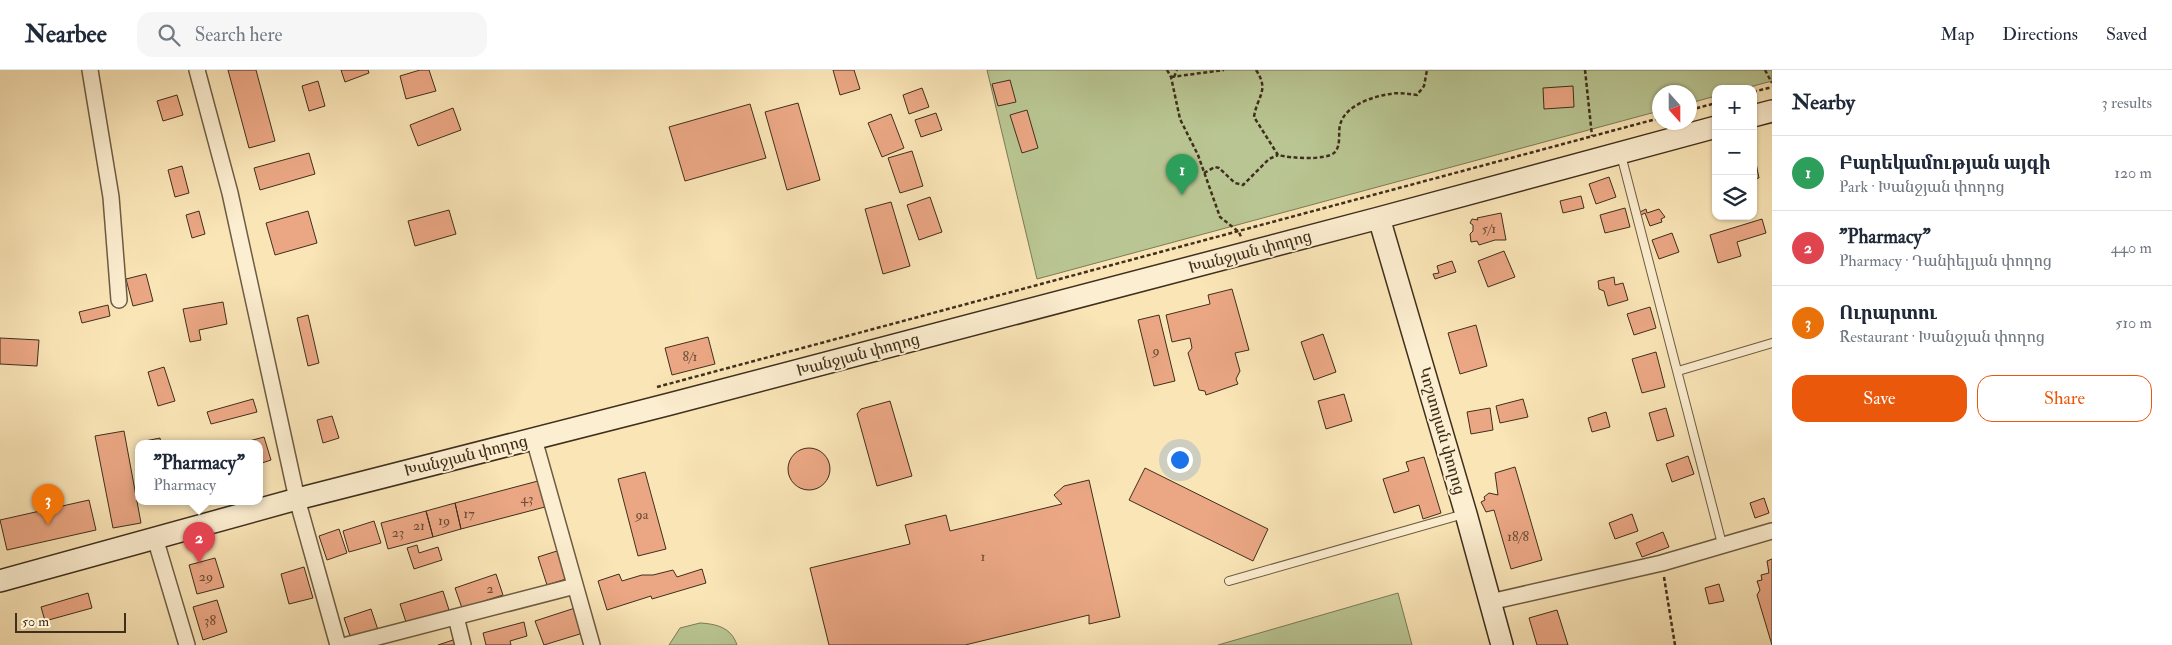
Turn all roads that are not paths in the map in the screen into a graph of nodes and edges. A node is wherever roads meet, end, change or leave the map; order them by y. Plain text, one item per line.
1 (90, 70) edge
2 (198, 70) edge
3 (1772, 111) edge
4 (1757, 115) edge
5 (1712, 128) edge
6 (1621, 153) junction
7 (1379, 218) junction
8 (119, 300) dead end
9 (1772, 343) edge
10 (1678, 371) junction
11 (534, 439) junction
12 (297, 499) junction
13 (1466, 514) junction
14 (1772, 531) edge
15 (155, 538) junction
16 (1722, 544) junction
17 (1229, 581) dead end
18 (0, 582) edge
19 (575, 586) junction
20 (1490, 602) junction
21 (456, 617) junction
22 (187, 645) edge
23 (338, 645) edge
24 (347, 645) edge
25 (464, 645) edge
26 (592, 645) edge
27 (1502, 645) edge

1 - 8 street
2 - 12 street
3 - 4 main road
5 - 6 main road, Խանջյան փողոց
6 - 7 main road, Խանջյան փողոց
6 - 10 lane
7 - 11 main road, Խանջյան փողոց
7 - 13 main road, Կոշտոյան փողոց
9 - 10 lane
10 - 16 lane
11 - 12 main road, Խանջյան փողոց
11 - 19 street
12 - 15 main road, Խանջյան փողոց
12 - 23 street
13 - 17 lane
13 - 20 main road, Կոշտոյան փողոց
14 - 16 street
15 - 18 main road, Խանջյան փողոց
15 - 22 street
16 - 20 street
19 - 21 street
19 - 26 street
20 - 27 main road, Կոշտոյան փողոց
21 - 24 street
21 - 25 street

